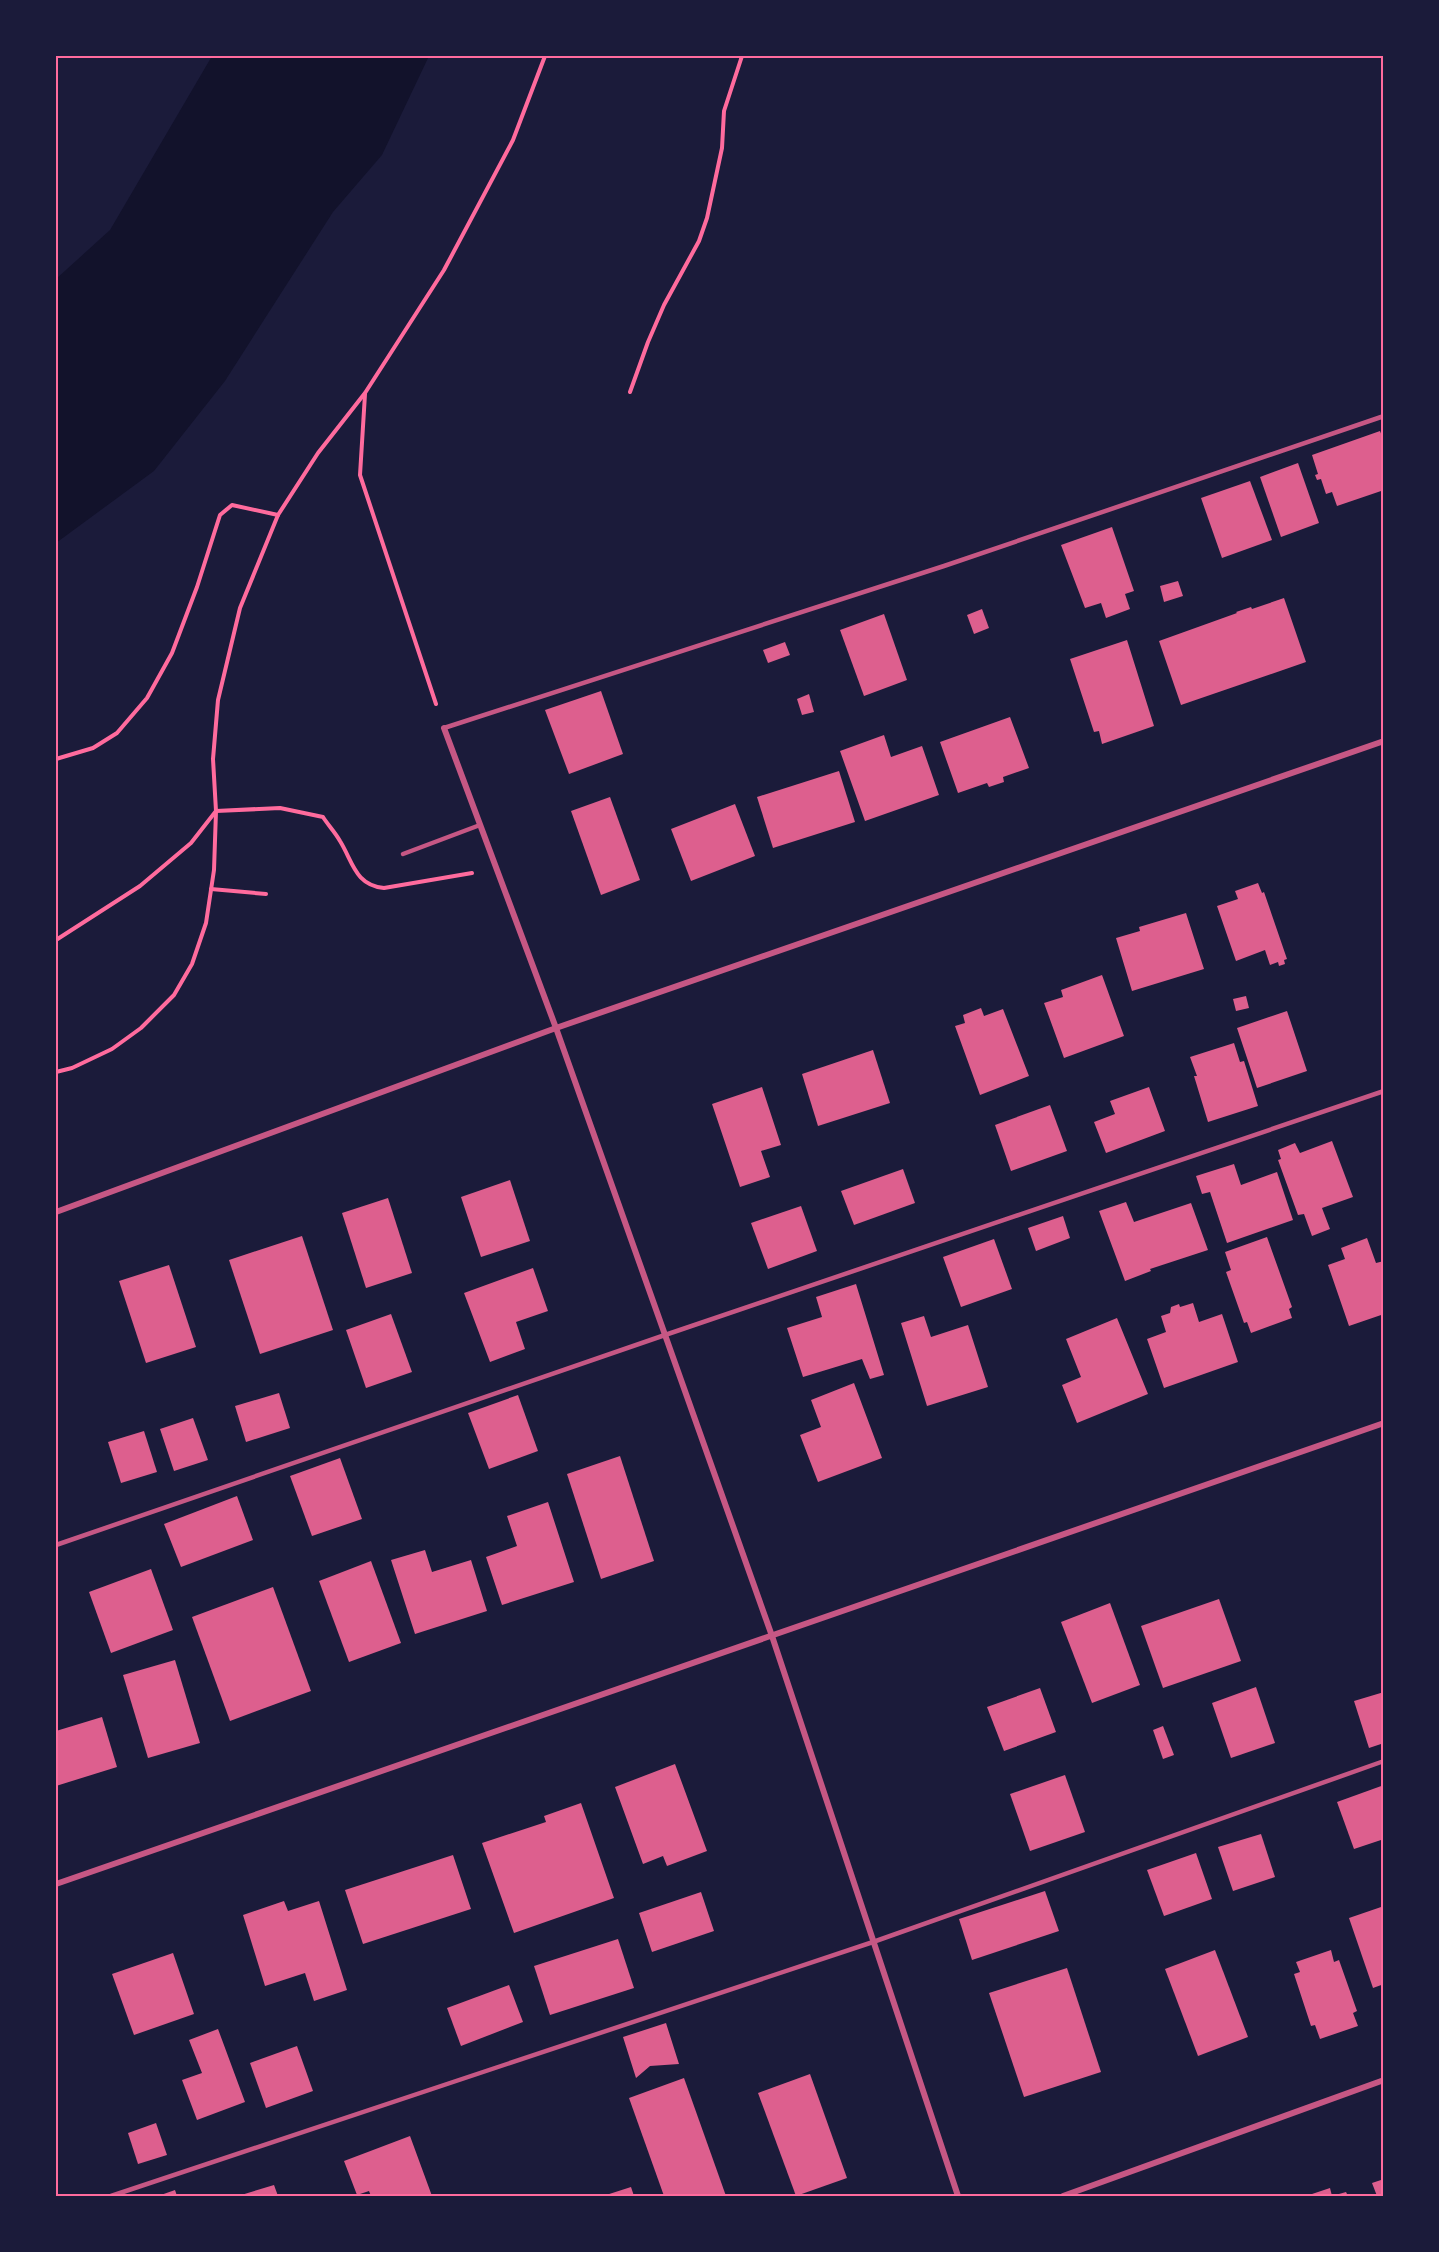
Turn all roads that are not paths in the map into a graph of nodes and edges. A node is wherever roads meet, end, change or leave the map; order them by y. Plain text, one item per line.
1 (1383, 416) edge
2 (444, 728) joint
3 (1383, 741) edge
4 (480, 825) junction
5 (403, 854) dead end
6 (556, 1028) junction
7 (1383, 1091) edge
8 (56, 1212) edge
9 (665, 1335) junction
10 (1383, 1423) edge
11 (56, 1545) edge
12 (772, 1636) junction
13 (1383, 1761) edge
14 (56, 1884) edge
15 (873, 1942) junction
16 (1383, 2080) edge
17 (111, 2196) edge
18 (958, 2196) edge
19 (1063, 2196) edge

1 - 2 lane
2 - 4 street
3 - 6 street
4 - 5 lane
4 - 6 street
6 - 8 street
6 - 9 street
7 - 9 lane
9 - 11 lane
9 - 12 street
10 - 12 street
12 - 14 street
12 - 15 street
13 - 15 lane
15 - 17 lane
15 - 18 street
16 - 19 street

